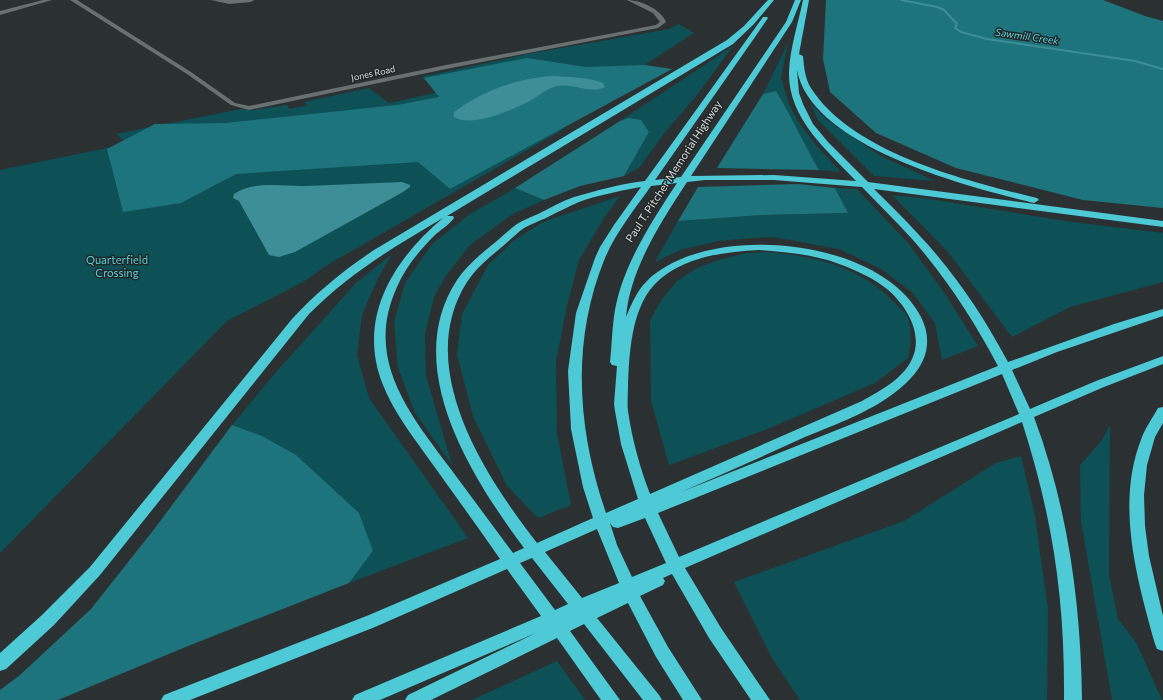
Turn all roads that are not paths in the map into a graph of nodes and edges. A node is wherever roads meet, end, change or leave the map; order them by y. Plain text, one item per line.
1 (49, 0) edge
2 (73, 0) edge
3 (214, 0) edge
4 (251, 0) edge
5 (630, 0) edge
6 (771, 0) edge
7 (798, 0) edge
8 (806, 0) edge
9 (0, 13) edge
10 (798, 46) junction
11 (536, 159) junction
12 (1163, 223) edge
13 (1163, 312) edge
14 (1163, 360) edge
15 (621, 411) junction
16 (1163, 411) edge
17 (800, 512) junction
18 (369, 622) junction
19 (1163, 644) edge
20 (0, 664) edge
21 (170, 700) edge
22 (361, 700) edge
23 (414, 700) edge
24 (611, 700) edge
25 (653, 700) edge
26 (693, 700) edge
27 (761, 700) edge
28 (1073, 700) edge

1 - 9 street
2 - 5 street, Jones Road
3 - 4 street
6 - 11 highway
6 - 26 highway, Paul T. Pitcher Memorial Highway
7 - 15 highway, Paul T. Pitcher Memorial Highway
8 - 10 highway
10 - 12 highway
10 - 28 highway
11 - 20 highway
11 - 24 highway
12 - 25 highway
13 - 18 highway
14 - 17 highway
15 - 18 highway
15 - 27 highway, Paul T. Pitcher Memorial Highway
16 - 19 highway
17 - 22 highway
17 - 23 highway
18 - 21 highway

